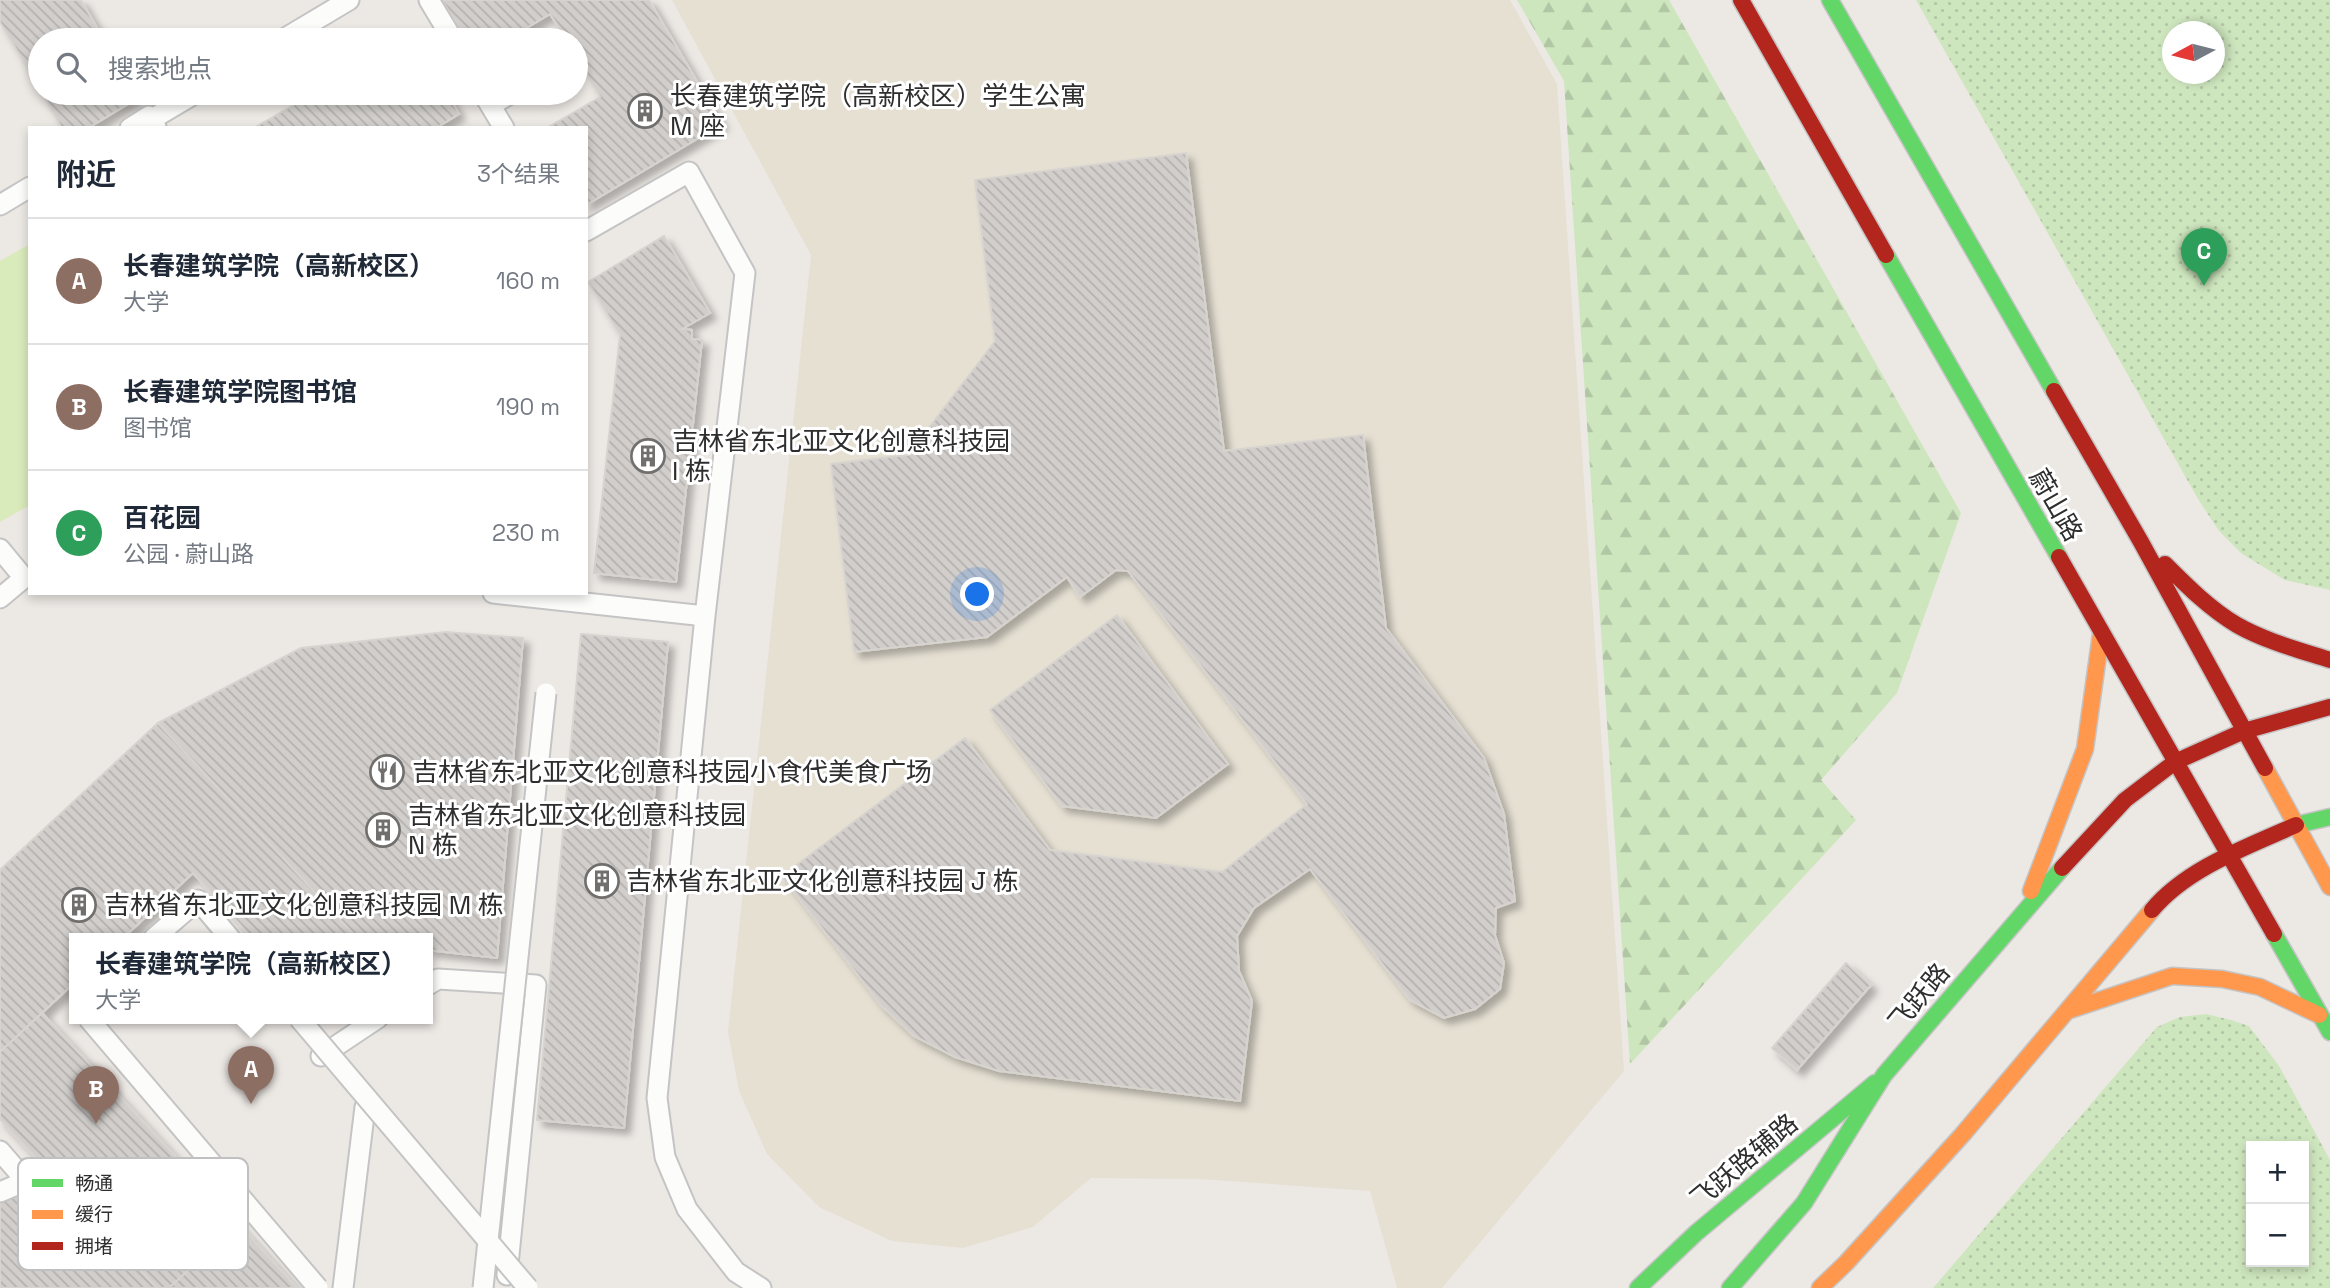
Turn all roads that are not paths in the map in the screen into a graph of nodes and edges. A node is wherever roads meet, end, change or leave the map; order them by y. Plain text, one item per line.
1 (349, 0) edge
2 (429, 0) edge
3 (1741, 0) edge
4 (1830, 0) edge
5 (302, 28) edge
6 (446, 28) edge
7 (180, 105) edge
8 (491, 105) edge
9 (154, 124) edge
10 (133, 126) edge
11 (503, 126) edge
12 (28, 188) edge
13 (0, 205) edge
14 (588, 230) edge
15 (2141, 542) junction
16 (0, 549) edge
17 (511, 595) edge
18 (0, 598) edge
19 (705, 616) junction
20 (2101, 634) junction
21 (2330, 660) edge
22 (546, 694) dead end
23 (2330, 707) edge
24 (2244, 730) junction
25 (2175, 762) junction
26 (2330, 817) edge
27 (2296, 825) junction
28 (2228, 855) junction
29 (2330, 887) edge
30 (2022, 912) junction
31 (161, 933) edge
32 (161, 933) edge
33 (219, 933) edge
34 (226, 933) edge
35 (433, 982) edge
36 (2070, 1010) junction
37 (2319, 1016) junction
38 (295, 1024) edge
39 (304, 1024) edge
40 (369, 1024) edge
41 (95, 1026) edge
42 (2330, 1032) edge
43 (321, 1056) junction
44 (1884, 1075) junction
45 (365, 1107) junction
46 (0, 1151) edge
47 (206, 1158) edge
48 (18, 1172) edge
49 (18, 1184) edge
50 (0, 1192) edge
51 (248, 1207) edge
52 (487, 1240) junction
53 (1846, 1263) junction
54 (512, 1282) edge
55 (316, 1288) edge
56 (343, 1288) edge
57 (484, 1288) edge
58 (528, 1288) edge
59 (761, 1288) edge
60 (1639, 1288) edge
61 (1730, 1288) edge
62 (1820, 1288) edge
63 (1837, 1288) edge

1 - 5 lane
2 - 6 lane
3 - 20 main road, 蔚山路
4 - 15 main road
7 - 9 lane
8 - 11 lane
9 - 10 lane
12 - 13 lane
14 - 19 lane
15 - 21 main road
15 - 24 main road
16 - 18 lane
17 - 19 lane
19 - 59 lane
20 - 25 main road, 蔚山路
20 - 30 main road
22 - 52 lane, bridge
23 - 24 main road, 飞跃路
24 - 25 main road, 飞跃路
24 - 27 main road
25 - 28 main road, 蔚山路
25 - 30 main road, 飞跃路
26 - 27 main road
27 - 28 main road
27 - 29 main road
28 - 36 main road
28 - 37 main road, 蔚山路
30 - 44 main road, 飞跃路
31 - 33 lane
32 - 34 lane
35 - 54 lane
36 - 37 main road
36 - 53 main road
37 - 42 main road, 蔚山路
38 - 43 lane
39 - 52 lane, bridge
40 - 43 lane
41 - 47 lane, bridge
43 - 45 lane
44 - 60 main road, 飞跃路辅路
44 - 61 main road, 飞跃路
45 - 54 lane
45 - 56 lane
46 - 48 lane
49 - 50 lane
51 - 55 lane, bridge
52 - 57 lane, bridge
52 - 58 lane, bridge
53 - 62 main road
53 - 63 main road

